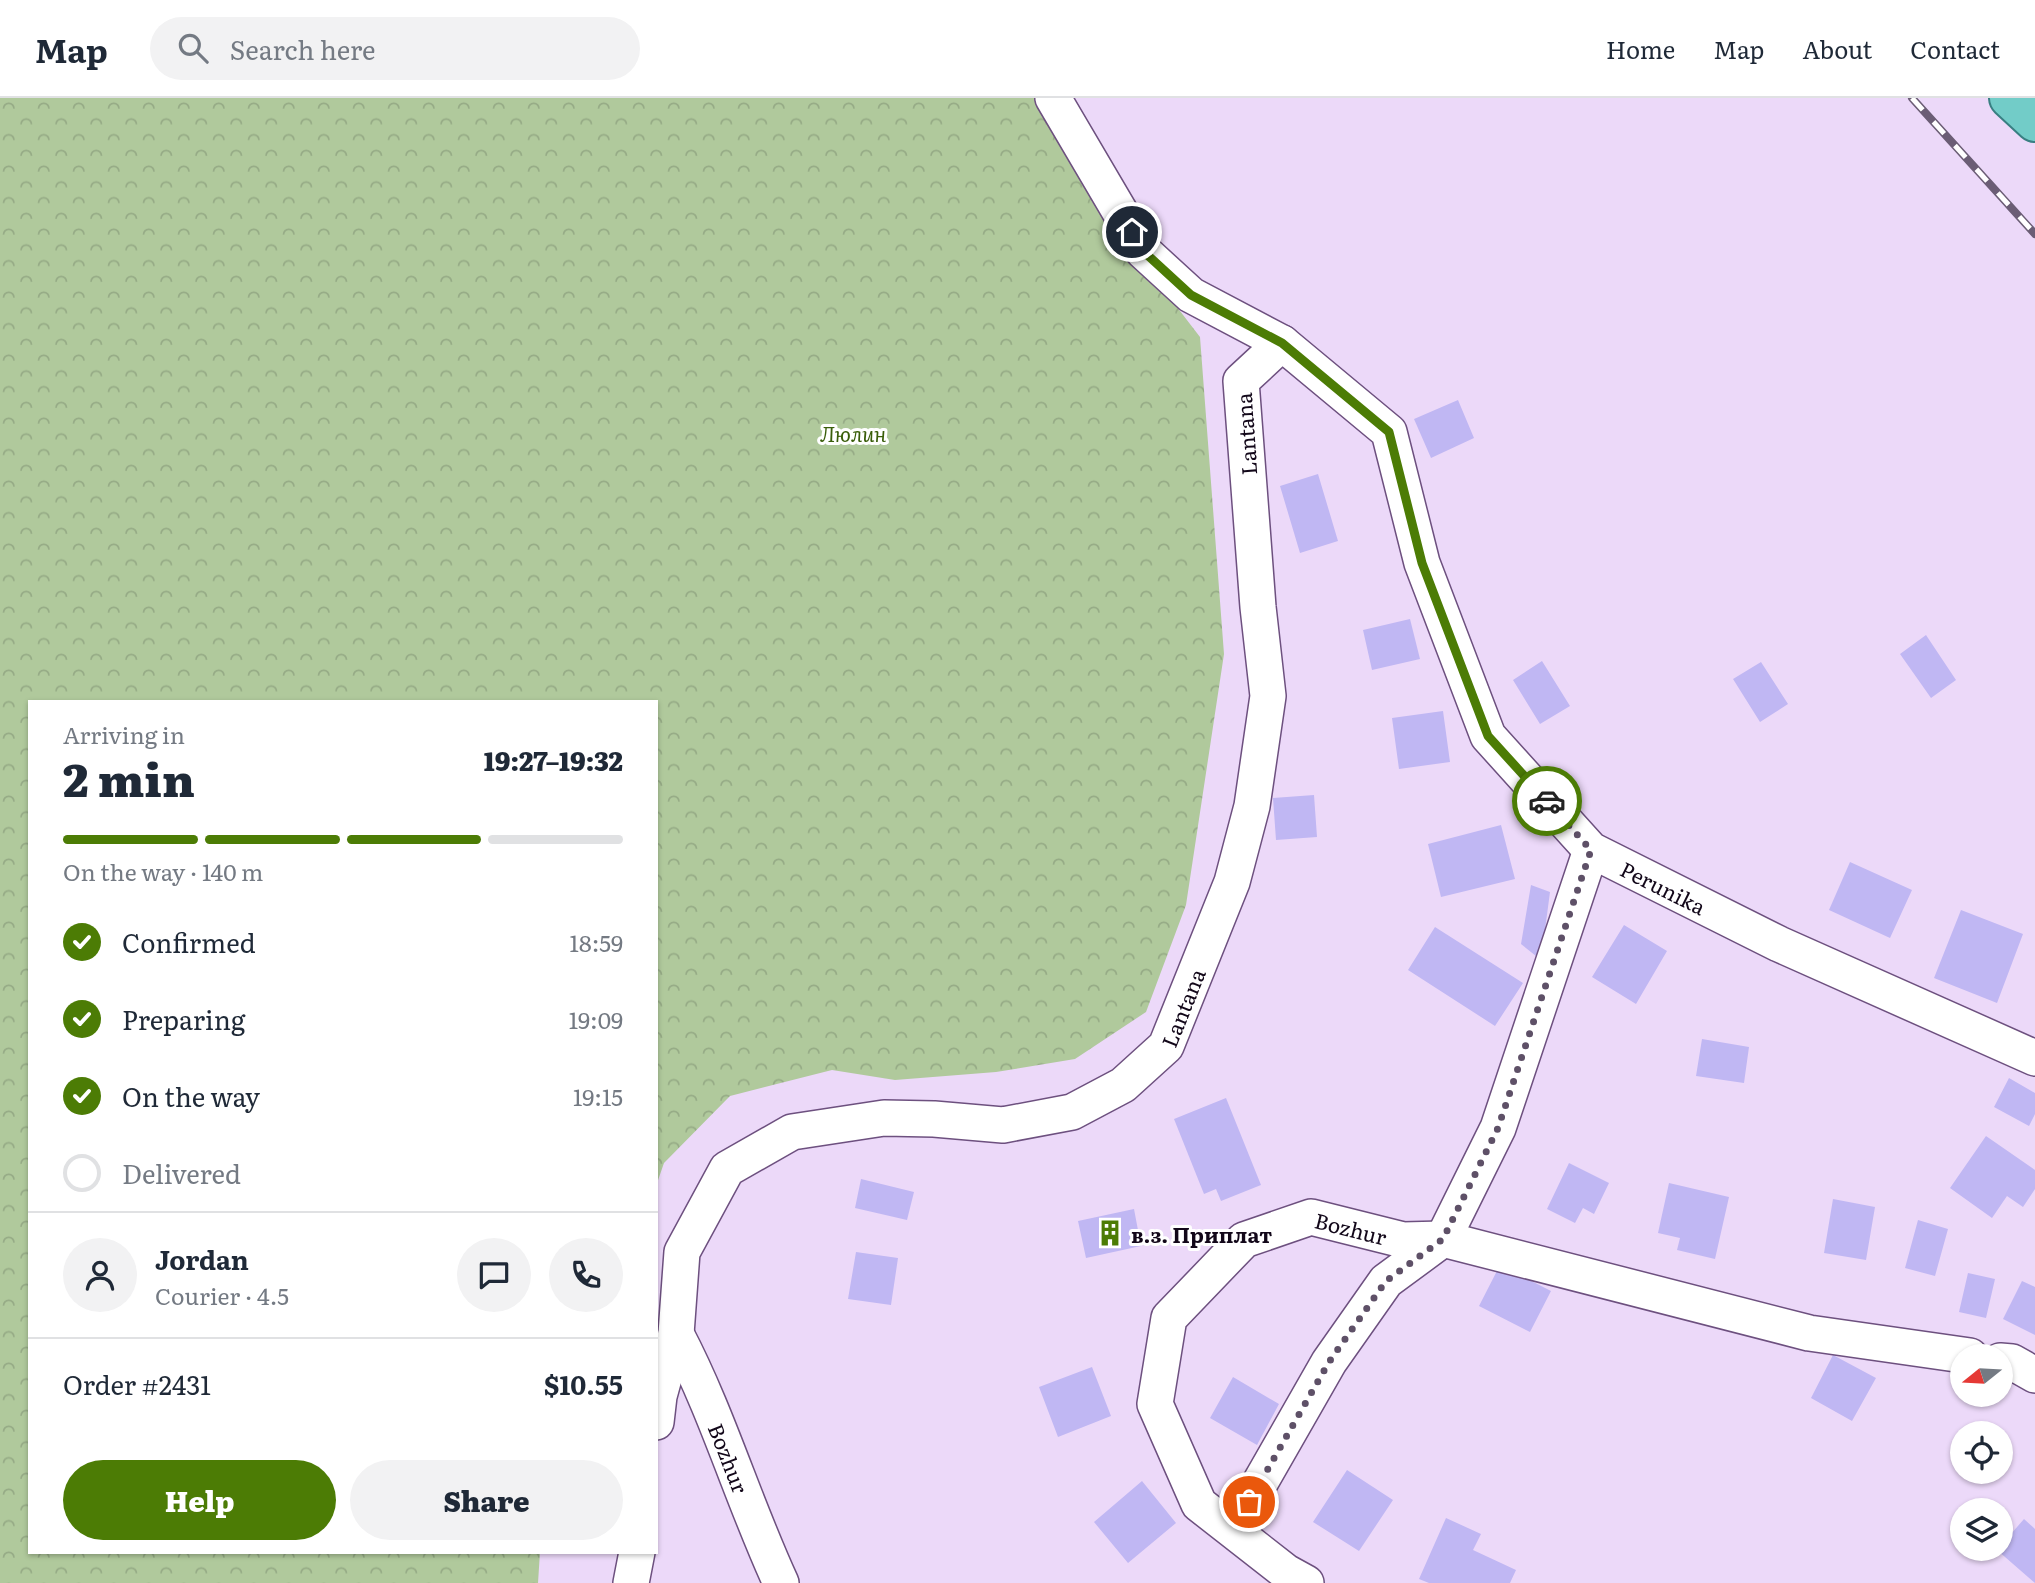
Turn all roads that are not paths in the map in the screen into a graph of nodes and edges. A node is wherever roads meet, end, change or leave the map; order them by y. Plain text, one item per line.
1 (1053, 98) edge
2 (2009, 98) edge
3 (2035, 122) edge
4 (1282, 343) junction
5 (1591, 850) junction
6 (2035, 1058) edge
7 (1443, 1239) junction
8 (676, 1334) junction
9 (1950, 1353) edge
10 (2013, 1363) edge
11 (2035, 1374) edge
12 (658, 1405) edge
13 (1249, 1502) dead end
14 (637, 1554) edge
15 (631, 1583) edge
16 (781, 1583) edge
17 (1306, 1583) edge

1 - 4 street, Perunika
2 - 3 highway
4 - 5 street, Perunika
4 - 8 street, Lantana
5 - 6 street, Perunika
5 - 7 street
7 - 9 street, Bozhur
7 - 13 street
7 - 17 street, Bozhur
8 - 12 street, Lantana
8 - 16 street, Bozhur
10 - 11 street
14 - 15 street

